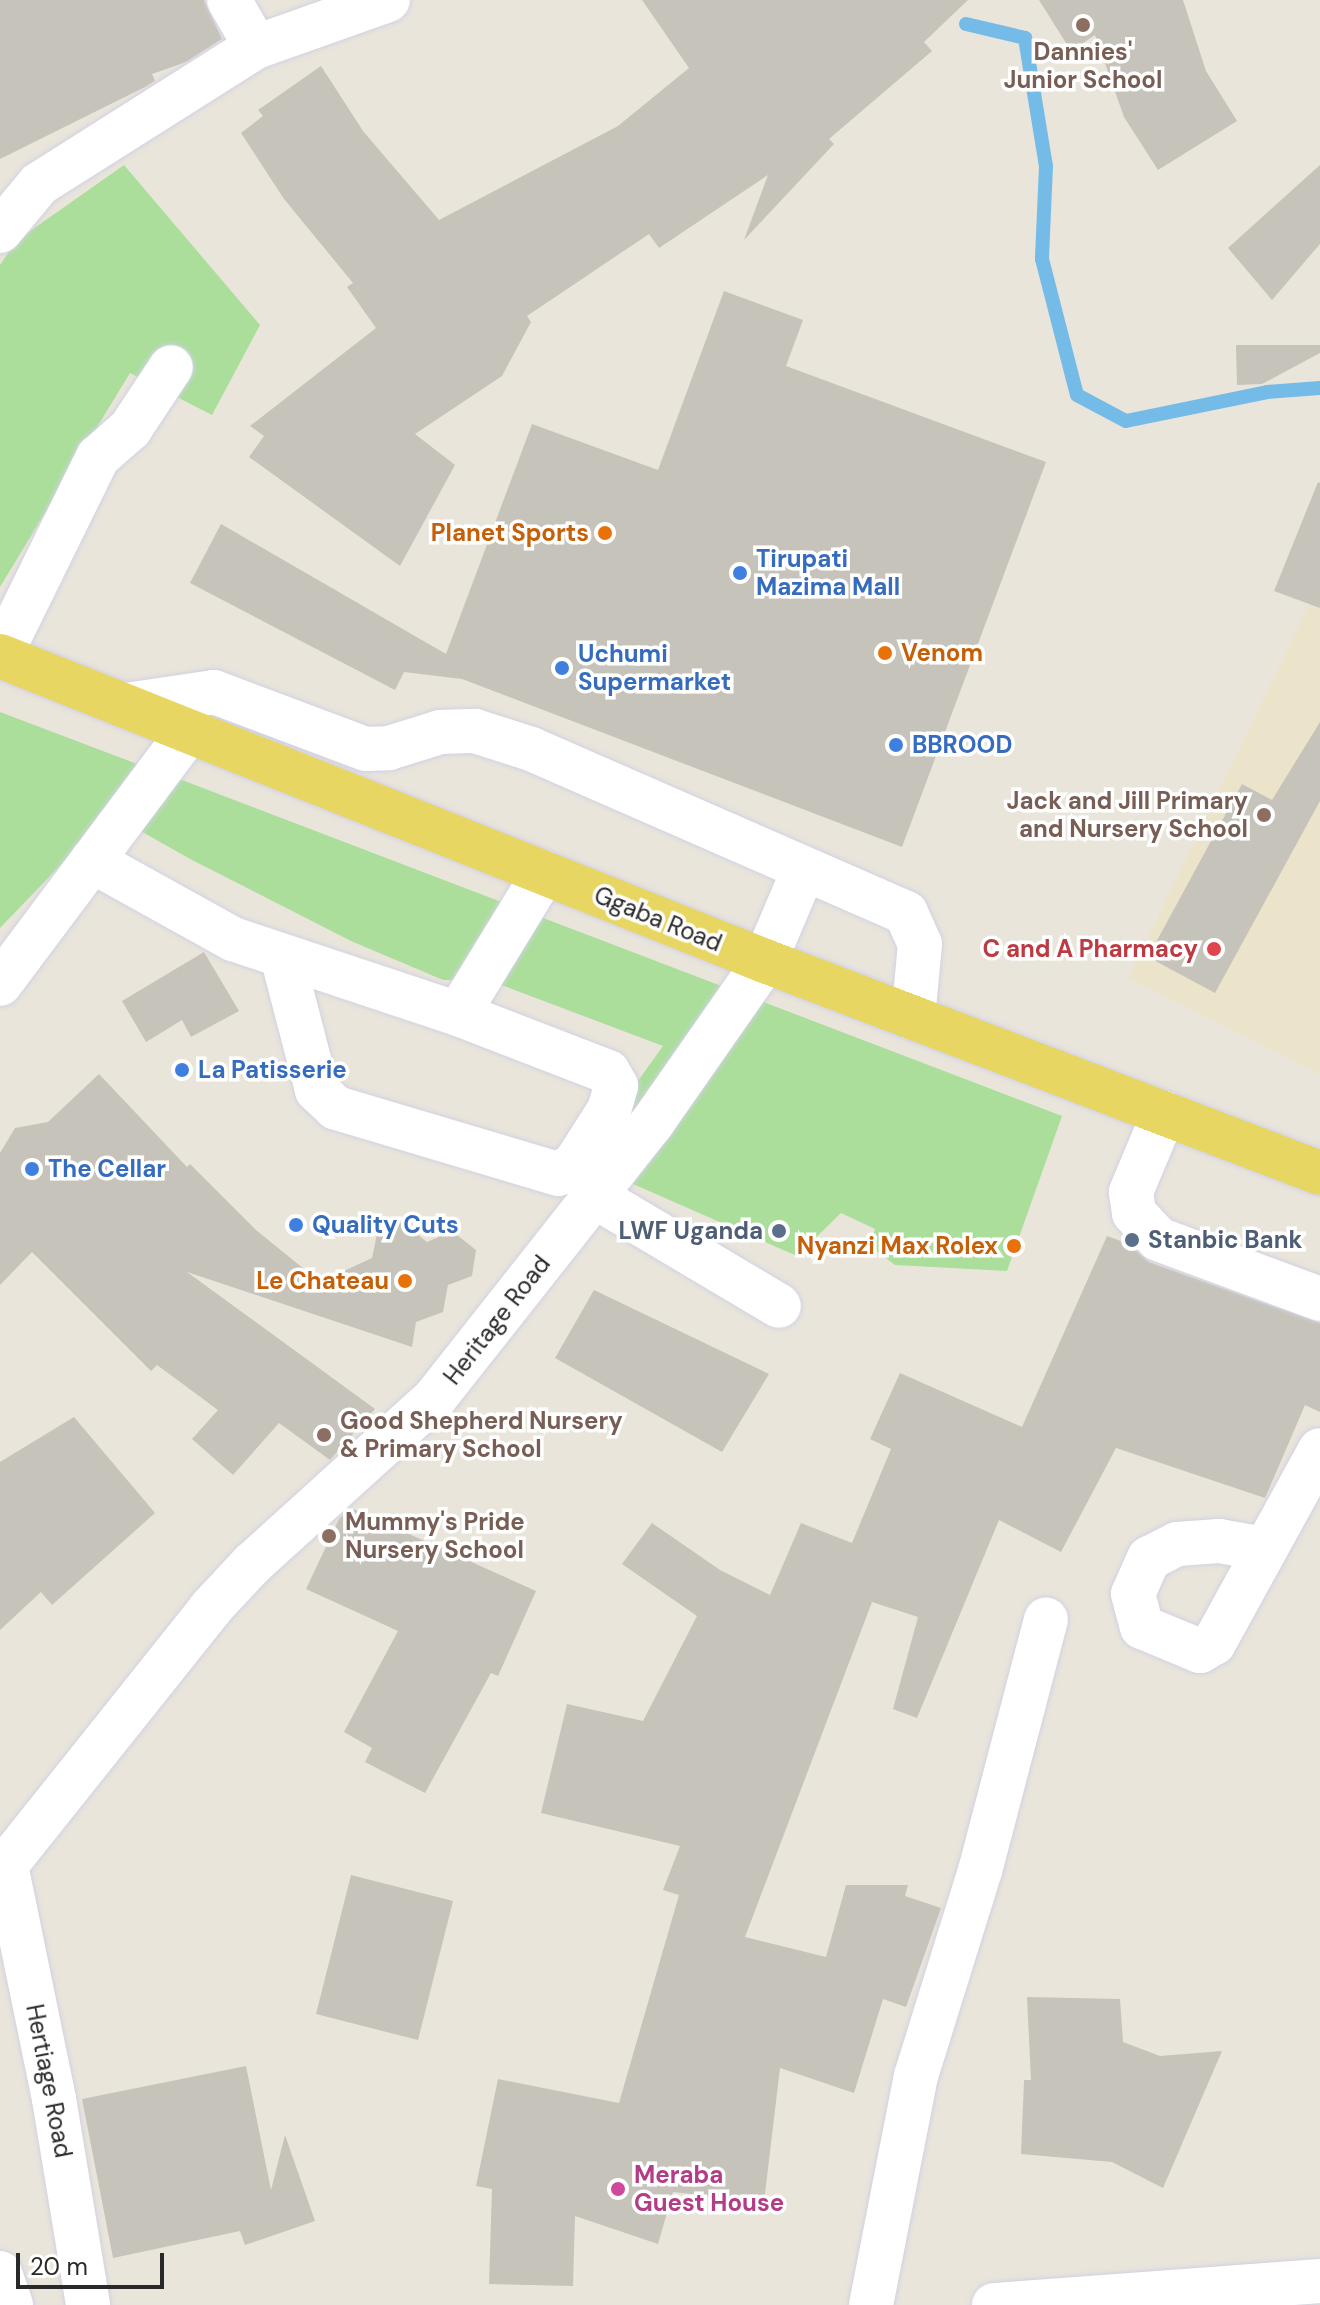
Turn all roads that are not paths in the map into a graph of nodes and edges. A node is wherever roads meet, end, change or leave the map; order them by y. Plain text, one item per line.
1 (229, 0) edge
2 (388, 0) edge
3 (256, 47) junction
4 (0, 231) edge
5 (171, 367) dead end
6 (0, 656) edge
7 (126, 705) junction
8 (189, 731) junction
9 (92, 861) junction
10 (804, 869) junction
11 (544, 873) junction
12 (282, 956) junction
13 (765, 961) junction
14 (0, 984) edge
15 (458, 1014) junction
16 (913, 1018) junction
17 (1164, 1113) junction
18 (1320, 1173) edge
19 (594, 1196) junction
20 (1320, 1299) edge
21 (779, 1306) dead end
22 (1320, 1450) edge
23 (1264, 1549) dead end
24 (1046, 1620) dead end
25 (3, 1862) edge
26 (0, 2273) edge
27 (1320, 2281) edge
28 (1239, 2296) edge
29 (11, 2305) edge
30 (88, 2305) edge
31 (871, 2305) edge
32 (994, 2305) edge

1 - 3 street
2 - 3 street
3 - 4 street
5 - 6 street
6 - 7 main road, Ggaba Road
7 - 8 main road, Ggaba Road
7 - 10 street
8 - 9 street
8 - 11 main road, Ggaba Road
9 - 12 street
9 - 14 street
10 - 13 street, Heritage Road
10 - 16 street
11 - 13 main road, Ggaba Road
11 - 15 street
12 - 15 street
12 - 15 street
13 - 16 main road, Ggaba Road
13 - 19 street, Heritage Road
16 - 17 main road, Ggaba Road
17 - 18 main road, Ggaba Road
17 - 20 street
19 - 21 street
19 - 25 street, Heritage Road
22 - 23 street
24 - 31 street
25 - 30 street, Hertiage Road
26 - 29 street
27 - 28 street
28 - 32 street

